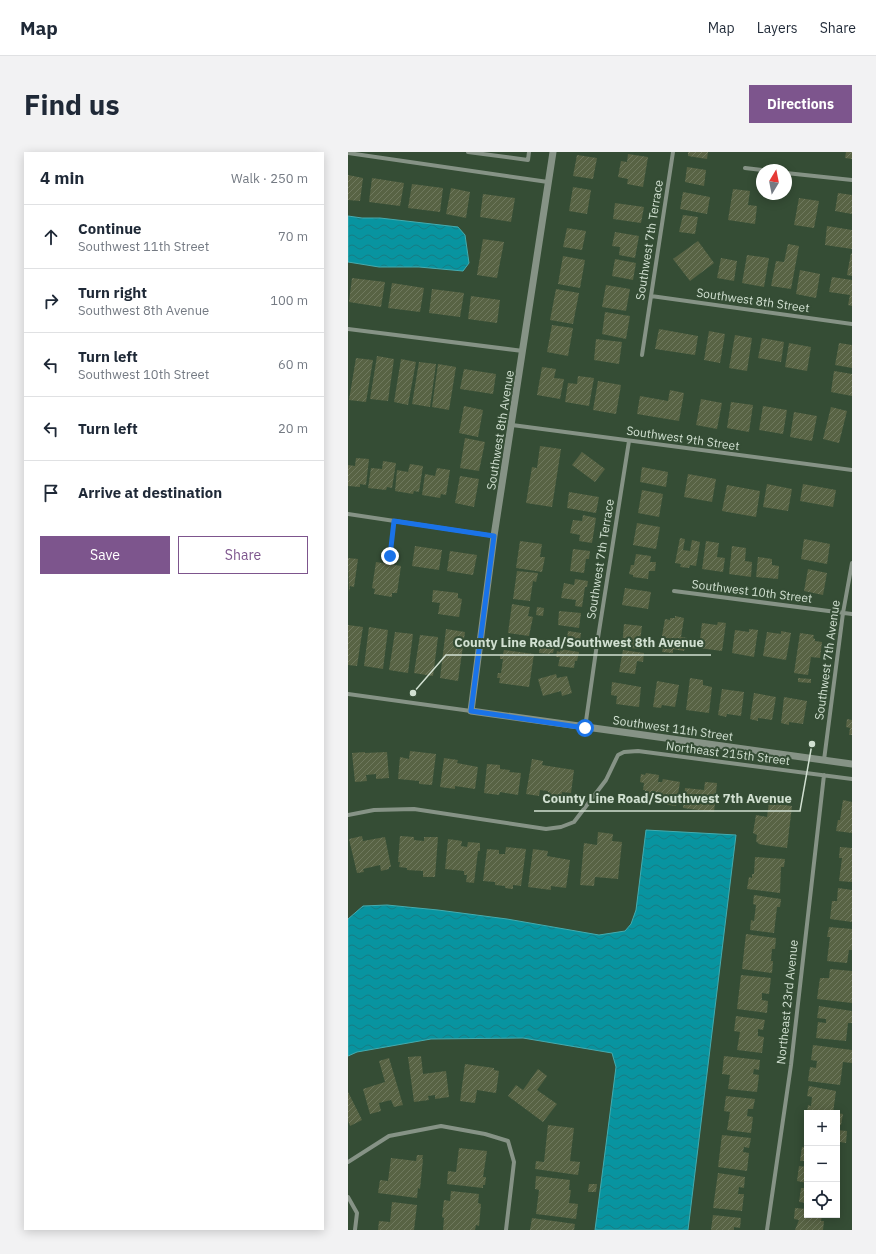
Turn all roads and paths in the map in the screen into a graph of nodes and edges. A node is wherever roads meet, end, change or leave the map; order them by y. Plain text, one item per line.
1 (468, 152) edge
2 (529, 152) edge
3 (553, 152) edge
4 (673, 152) edge
5 (348, 153) edge
6 (745, 168) dead end
7 (756, 169) edge
8 (792, 174) edge
9 (852, 180) edge
10 (548, 182) junction
11 (651, 296) junction
12 (852, 324) edge
13 (348, 329) edge
14 (523, 351) junction
15 (642, 355) dead end
16 (512, 425) junction
17 (630, 440) junction
18 (852, 470) edge
19 (348, 514) edge
20 (394, 521) junction
21 (494, 536) junction
22 (390, 556) dead end
23 (852, 563) edge
24 (674, 591) dead end
25 (843, 613) junction
26 (852, 614) edge
27 (348, 694) edge
28 (471, 711) junction
29 (585, 728) junction
30 (824, 760) junction
31 (852, 764) edge
32 (824, 775) junction
33 (852, 779) edge
34 (348, 815) edge
35 (348, 1162) edge
36 (348, 1197) edge
37 (355, 1230) edge
38 (506, 1230) edge
39 (767, 1230) edge

1 - 2 street
3 - 10 street, Southwest 8th Avenue
4 - 11 street, Southwest 7th Terrace
5 - 10 street
6 - 7 street
8 - 9 street
10 - 14 street, Southwest 8th Avenue
11 - 12 street, Southwest 8th Street
11 - 15 street, Southwest 7th Terrace
13 - 14 street
14 - 16 street, Southwest 8th Avenue
16 - 17 street, Southwest 9th Street
16 - 21 street, Southwest 8th Avenue
17 - 18 street, Southwest 9th Street
17 - 29 street, Southwest 7th Terrace
19 - 20 street
20 - 21 street
20 - 22 lane
21 - 28 street, Southwest 8th Avenue
23 - 25 street, Southwest 7th Avenue
24 - 25 street, Southwest 10th Street
25 - 26 street, Southwest 10th Street
25 - 30 street, Southwest 7th Avenue
27 - 28 street, Southwest 11th Street
28 - 29 street, Southwest 11th Street
29 - 30 street, Southwest 11th Street
30 - 31 street, Southwest 11th Street
32 - 33 street, Northeast 215th Street
32 - 34 street, Northeast 215th Street
32 - 39 street, Northeast 23rd Avenue
35 - 38 street
36 - 37 street

